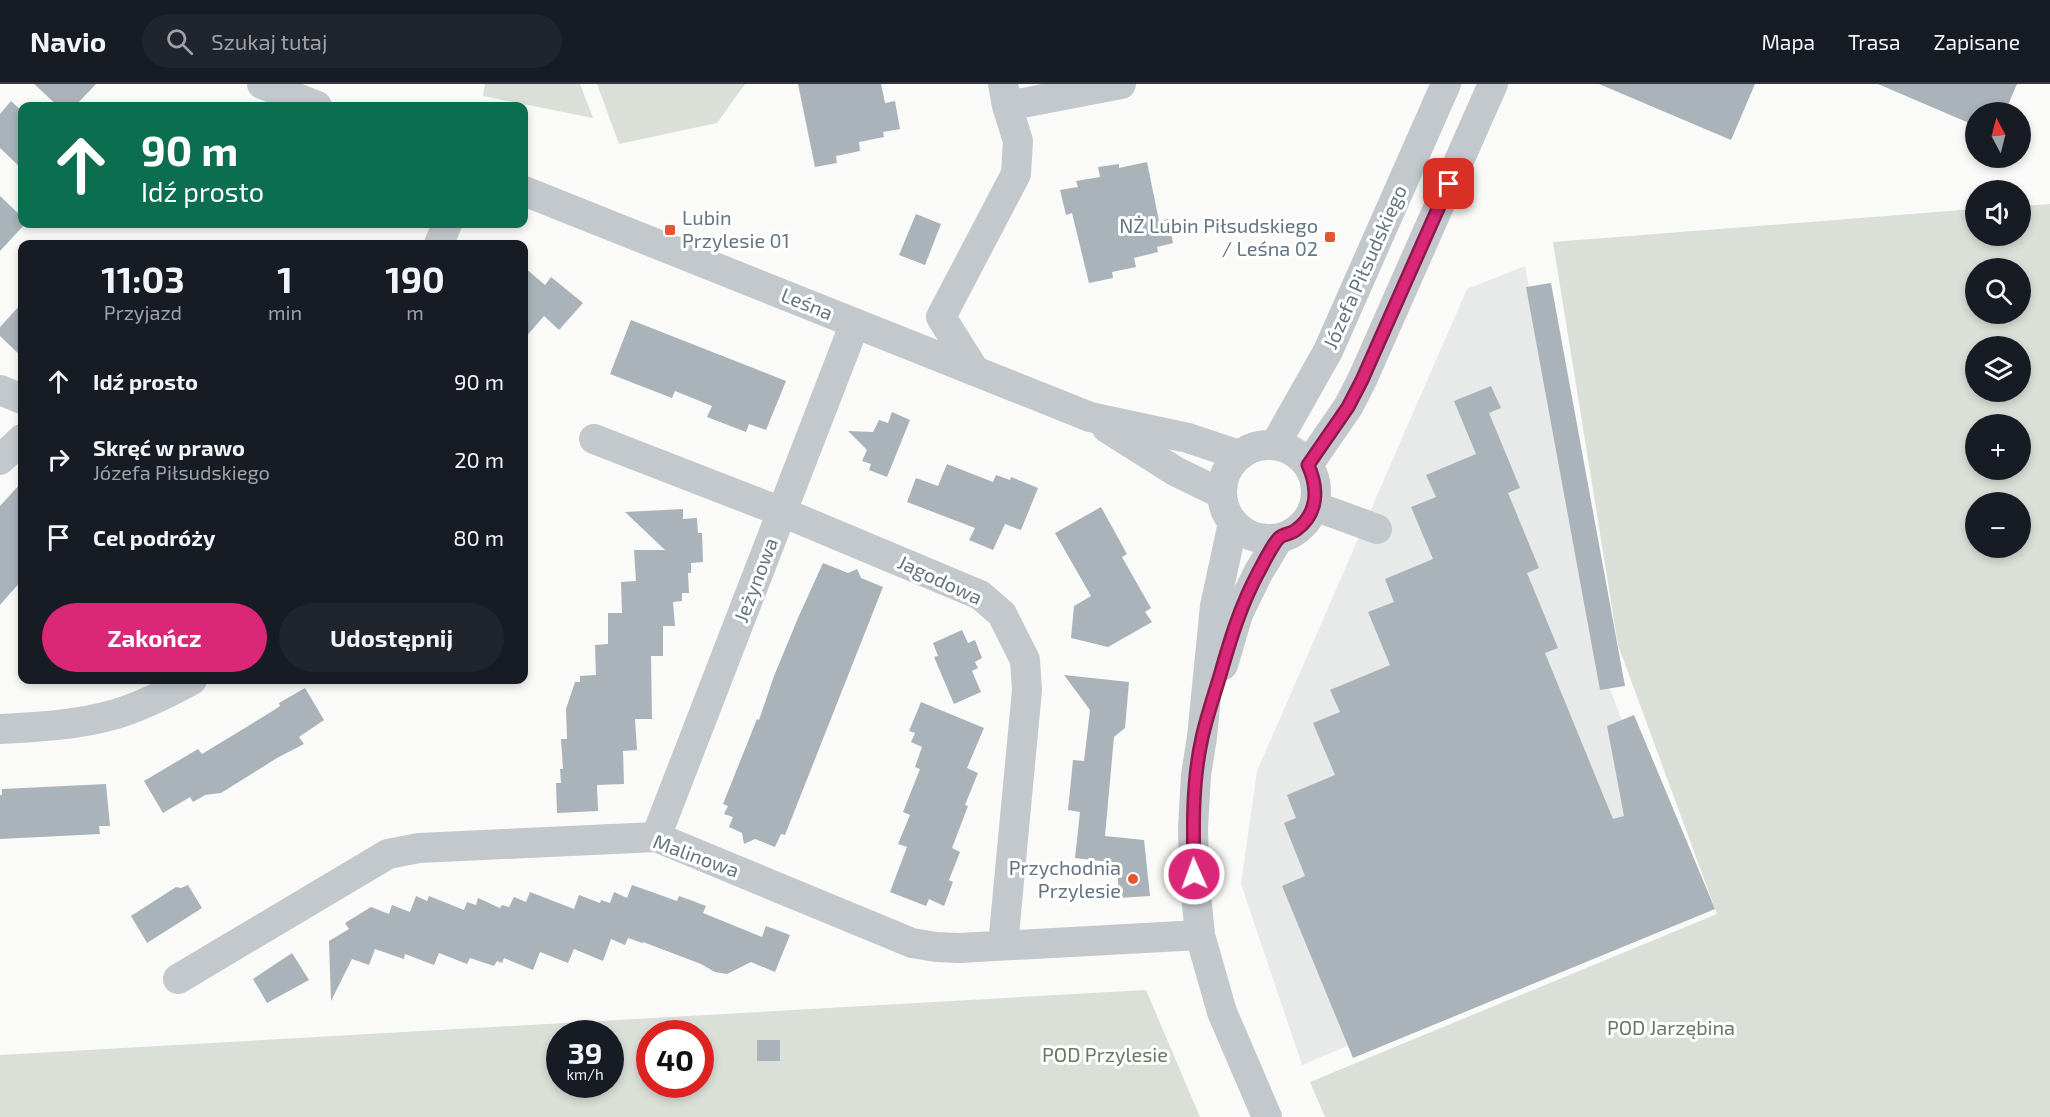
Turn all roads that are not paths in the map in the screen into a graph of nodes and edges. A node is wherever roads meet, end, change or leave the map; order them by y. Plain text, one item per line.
1 (262, 84) edge
2 (1121, 84) edge
3 (1446, 84) edge
4 (1493, 84) edge
5 (1005, 95) edge
6 (307, 102) edge
7 (528, 193) edge
8 (855, 323) junction
9 (975, 371) junction
10 (0, 390) edge
11 (18, 397) edge
12 (1090, 417) junction
13 (594, 439) dead end
14 (18, 443) edge
15 (1275, 445) junction
16 (1239, 454) junction
17 (0, 460) edge
18 (1308, 465) junction
19 (1222, 494) junction
20 (1314, 506) junction
21 (782, 512) junction
22 (1233, 523) junction
23 (1377, 529) dead end
24 (1280, 538) junction
25 (184, 684) edge
26 (0, 729) edge
27 (1202, 737) junction
28 (656, 837) junction
29 (1200, 935) junction
30 (1003, 945) junction
31 (178, 980) dead end
32 (1268, 1117) edge

1 - 6 street
2 - 5 street
3 - 15 street, Józefa Piłsudskiego
4 - 18 street
5 - 9 street
7 - 8 street, Leśna
8 - 9 street, Leśna
8 - 21 street, Jeżynowa
9 - 12 street, Leśna
10 - 11 street
12 - 16 street, Leśna
12 - 19 street, Leśna
13 - 21 street, Jagodowa
14 - 17 street
15 - 16 street
15 - 18 street
16 - 19 street
18 - 20 street
19 - 22 street
20 - 23 street
20 - 24 street
21 - 28 street, Jeżynowa
21 - 30 street, Jagodowa
22 - 24 street
22 - 27 street
24 - 27 street
25 - 26 street
27 - 29 street
28 - 30 street, Malinowa
28 - 31 street, Malinowa
29 - 30 street, Malinowa
29 - 32 street

